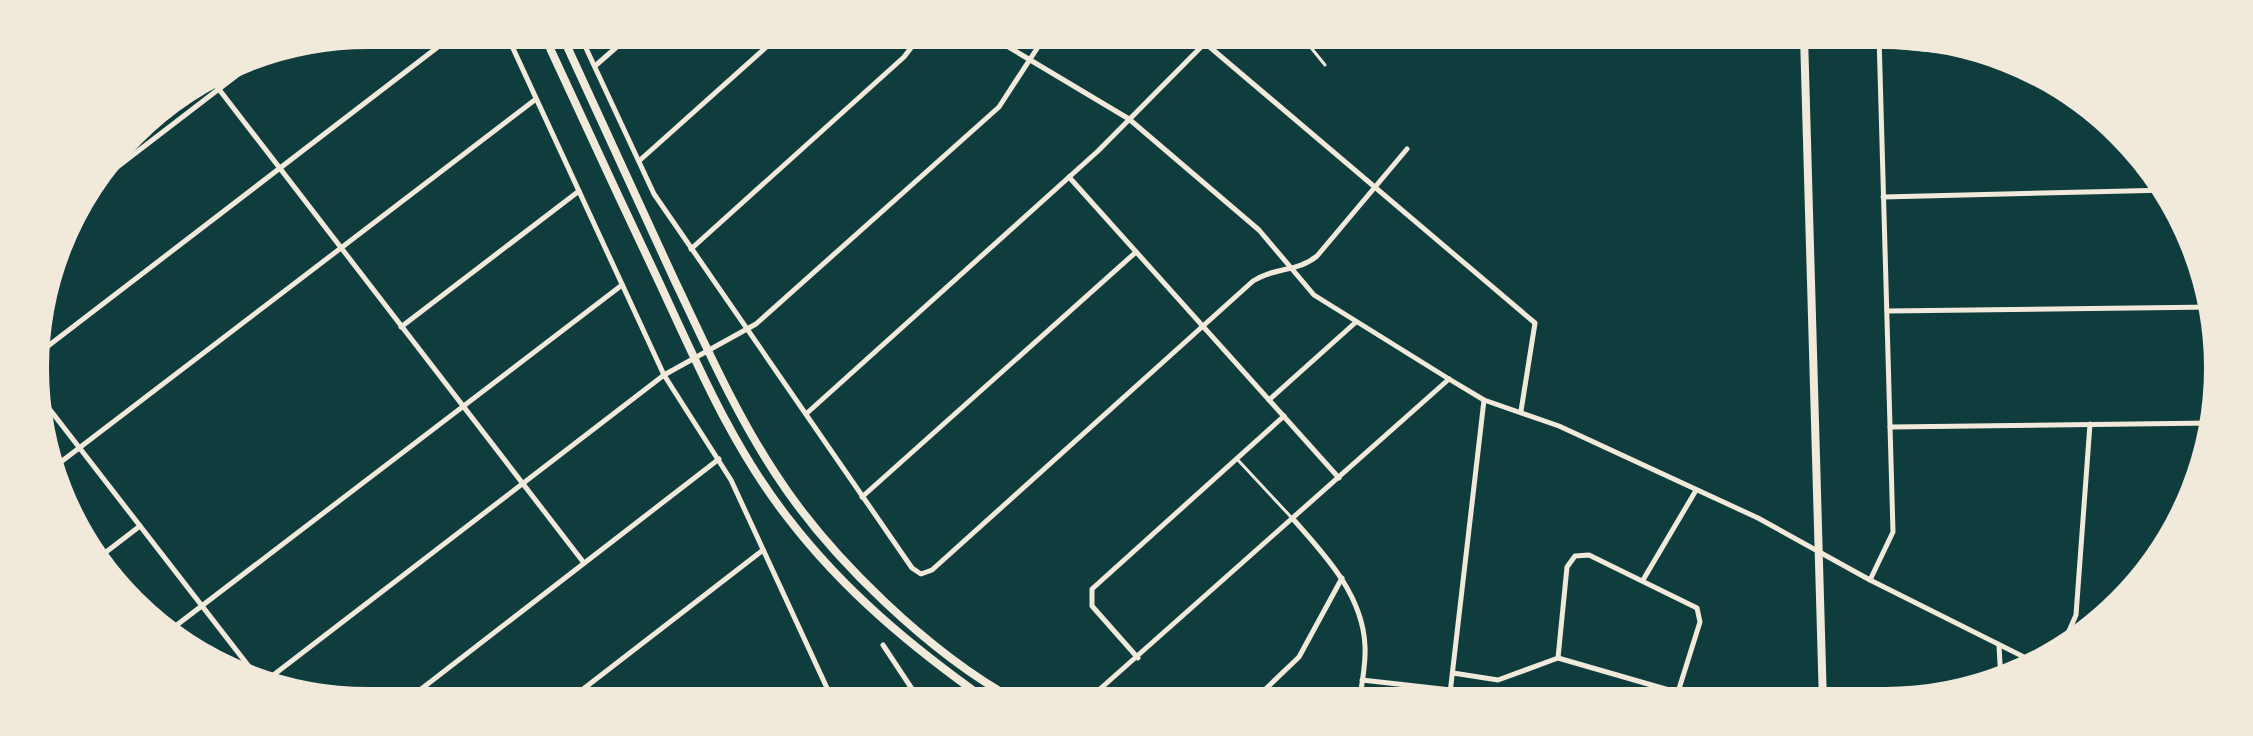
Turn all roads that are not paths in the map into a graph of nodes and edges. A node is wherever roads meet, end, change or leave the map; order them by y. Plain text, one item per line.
1 (442, 44) edge
2 (511, 44) edge
3 (548, 44) edge
4 (566, 44) edge
5 (584, 44) edge
6 (620, 44) edge
7 (770, 44) edge
8 (914, 44) edge
9 (1003, 44) edge
10 (1039, 44) edge
11 (1204, 44) edge
12 (1206, 44) edge
13 (1308, 44) edge
14 (1804, 44) edge
15 (1879, 45) joint
16 (1957, 52) edge
17 (1028, 59) junction
18 (1325, 65) dead end
19 (595, 66) junction
20 (245, 69) edge
21 (214, 83) edge
22 (218, 89) junction
23 (536, 99) junction
24 (1129, 119) junction
25 (1407, 149) dead end
26 (639, 161) junction
27 (279, 168) junction
28 (110, 172) edge
29 (1069, 177) junction
30 (1375, 187) junction
31 (2156, 190) edge
32 (579, 191) junction
33 (1883, 197) junction
34 (340, 247) junction
35 (691, 249) junction
36 (1136, 252) junction
37 (1290, 267) junction
38 (622, 285) junction
39 (2203, 307) edge
40 (1887, 311) junction
41 (1356, 322) junction
42 (1203, 326) junction
43 (401, 327) junction
44 (748, 330) junction
45 (45, 348) edge
46 (707, 351) junction
47 (694, 358) junction
48 (664, 375) junction
49 (1449, 379) junction
50 (1269, 400) junction
51 (1484, 400) junction
52 (47, 405) edge
53 (462, 406) junction
54 (1521, 412) junction
55 (806, 414) junction
56 (1284, 416) junction
57 (2204, 423) edge
58 (2090, 424) junction
59 (1890, 427) junction
60 (80, 448) junction
61 (719, 459) junction
62 (1237, 459) junction
63 (59, 464) edge
64 (1339, 478) junction
65 (522, 484) junction
66 (1695, 492) junction
67 (862, 497) junction
68 (1293, 519) junction
69 (140, 526) junction
70 (763, 550) junction
71 (1818, 552) junction
72 (103, 554) edge
73 (584, 563) junction
74 (1342, 577) junction
75 (1643, 580) junction
76 (1870, 580) junction
77 (201, 607) junction
78 (174, 627) edge
79 (2068, 635) edge
80 (883, 645) dead end
81 (1999, 645) junction
82 (1138, 658) junction
83 (1558, 658) junction
84 (2028, 659) edge
85 (252, 670) edge
86 (2000, 670) edge
87 (1453, 673) junction
88 (270, 677) edge
89 (1362, 680) junction
90 (1451, 690) joint
91 (417, 692) edge
92 (579, 692) edge
93 (829, 692) edge
94 (914, 692) edge
95 (976, 692) edge
96 (1003, 692) edge
97 (1098, 692) edge
98 (1262, 692) edge
99 (1360, 692) edge
100 (1678, 692) joint
101 (1823, 692) edge

1 - 27 street
2 - 23 street
3 - 47 main road
4 - 46 main road
5 - 19 street
6 - 19 street
7 - 26 street
8 - 35 street
9 - 17 street
10 - 17 street
11 - 24 street
12 - 30 street
13 - 18 lane
14 - 71 main road
15 - 16 street
15 - 33 street
17 - 24 street
17 - 44 street
19 - 26 street
20 - 22 street
21 - 22 street
22 - 27 street
22 - 28 street
23 - 32 street
23 - 34 street
24 - 29 street
24 - 37 street
25 - 30 street
26 - 35 street
27 - 34 street
27 - 45 street
29 - 36 street
29 - 55 street
30 - 37 street
30 - 54 street
31 - 33 street
32 - 38 street
32 - 43 street
33 - 40 street
34 - 43 street
34 - 60 street
35 - 44 street
36 - 42 street
36 - 67 street
37 - 41 street
37 - 42 street
38 - 48 street
38 - 53 street
39 - 40 street
40 - 59 street
41 - 49 street
41 - 50 street
42 - 50 street
42 - 67 street
43 - 53 street
44 - 46 street
44 - 55 street
46 - 47 street
46 - 96 main road
47 - 48 street
47 - 95 main road
48 - 61 street
48 - 65 street
49 - 51 street
49 - 64 street
50 - 56 street
51 - 54 street
51 - 87 street
52 - 60 street
53 - 65 street
53 - 77 street
54 - 66 street
55 - 67 street
56 - 62 street
56 - 64 street
57 - 58 street
58 - 59 street
58 - 79 street
59 - 76 street
60 - 63 street
60 - 69 street
61 - 70 street
61 - 73 street
62 - 68 lane
62 - 82 street
64 - 68 street
65 - 73 street
65 - 88 street
66 - 71 street
66 - 75 street
68 - 74 street
68 - 82 street
69 - 72 street
69 - 77 street
70 - 92 street
70 - 93 street
71 - 76 street
71 - 101 main road
73 - 91 street
74 - 89 street
74 - 98 street
75 - 83 street
75 - 100 street
76 - 81 street
77 - 78 street
77 - 85 street
80 - 94 street
81 - 84 street
81 - 86 street
82 - 97 street
83 - 87 street
83 - 100 street
87 - 90 street
89 - 90 street
89 - 99 street

